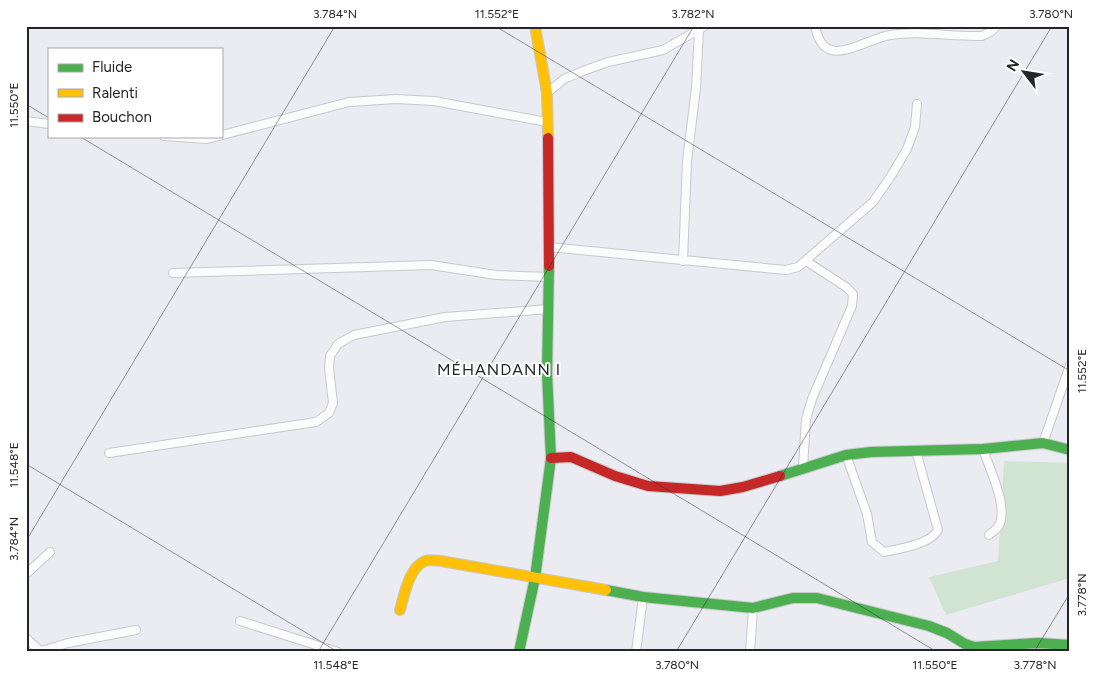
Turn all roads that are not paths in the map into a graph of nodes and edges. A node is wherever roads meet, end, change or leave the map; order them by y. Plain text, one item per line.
1 (535, 26) edge
2 (815, 26) edge
3 (996, 26) edge
4 (702, 28) edge
5 (547, 92) junction
6 (917, 104) dead end
7 (26, 121) edge
8 (547, 122) junction
9 (48, 124) edge
10 (222, 136) edge
11 (186, 138) edge
12 (214, 138) edge
13 (549, 247) junction
14 (683, 261) junction
15 (806, 261) junction
16 (173, 273) dead end
17 (549, 277) junction
18 (549, 309) junction
19 (1070, 365) edge
20 (1043, 443) junction
21 (983, 449) junction
22 (1070, 450) edge
23 (916, 451) junction
24 (108, 453) dead end
25 (846, 455) junction
26 (551, 458) junction
27 (802, 467) junction
28 (989, 535) dead end
29 (50, 552) dead end
30 (26, 574) edge
31 (535, 578) junction
32 (643, 597) junction
33 (753, 608) junction
34 (400, 610) dead end
35 (240, 621) dead end
36 (136, 630) dead end
37 (26, 638) edge
38 (1070, 645) edge
39 (41, 652) edge
40 (338, 652) edge
41 (519, 652) edge
42 (636, 652) edge
43 (750, 652) edge

1 - 5 street
2 - 3 street
4 - 5 street
4 - 14 street
5 - 8 street
6 - 15 street
7 - 9 street
8 - 10 street
8 - 13 street
11 - 12 street
13 - 14 street
13 - 17 street
14 - 15 street
15 - 27 street
16 - 17 street
17 - 18 street
18 - 24 street
18 - 26 street
19 - 20 street
20 - 21 street
20 - 22 street
21 - 23 street
21 - 28 street
23 - 25 street
23 - 25 street
25 - 27 street
26 - 27 street
26 - 31 street
29 - 30 street
31 - 32 street
31 - 34 street
31 - 41 street
32 - 33 street
32 - 42 street
33 - 38 street
33 - 43 street
35 - 40 street
36 - 39 street
37 - 39 street

